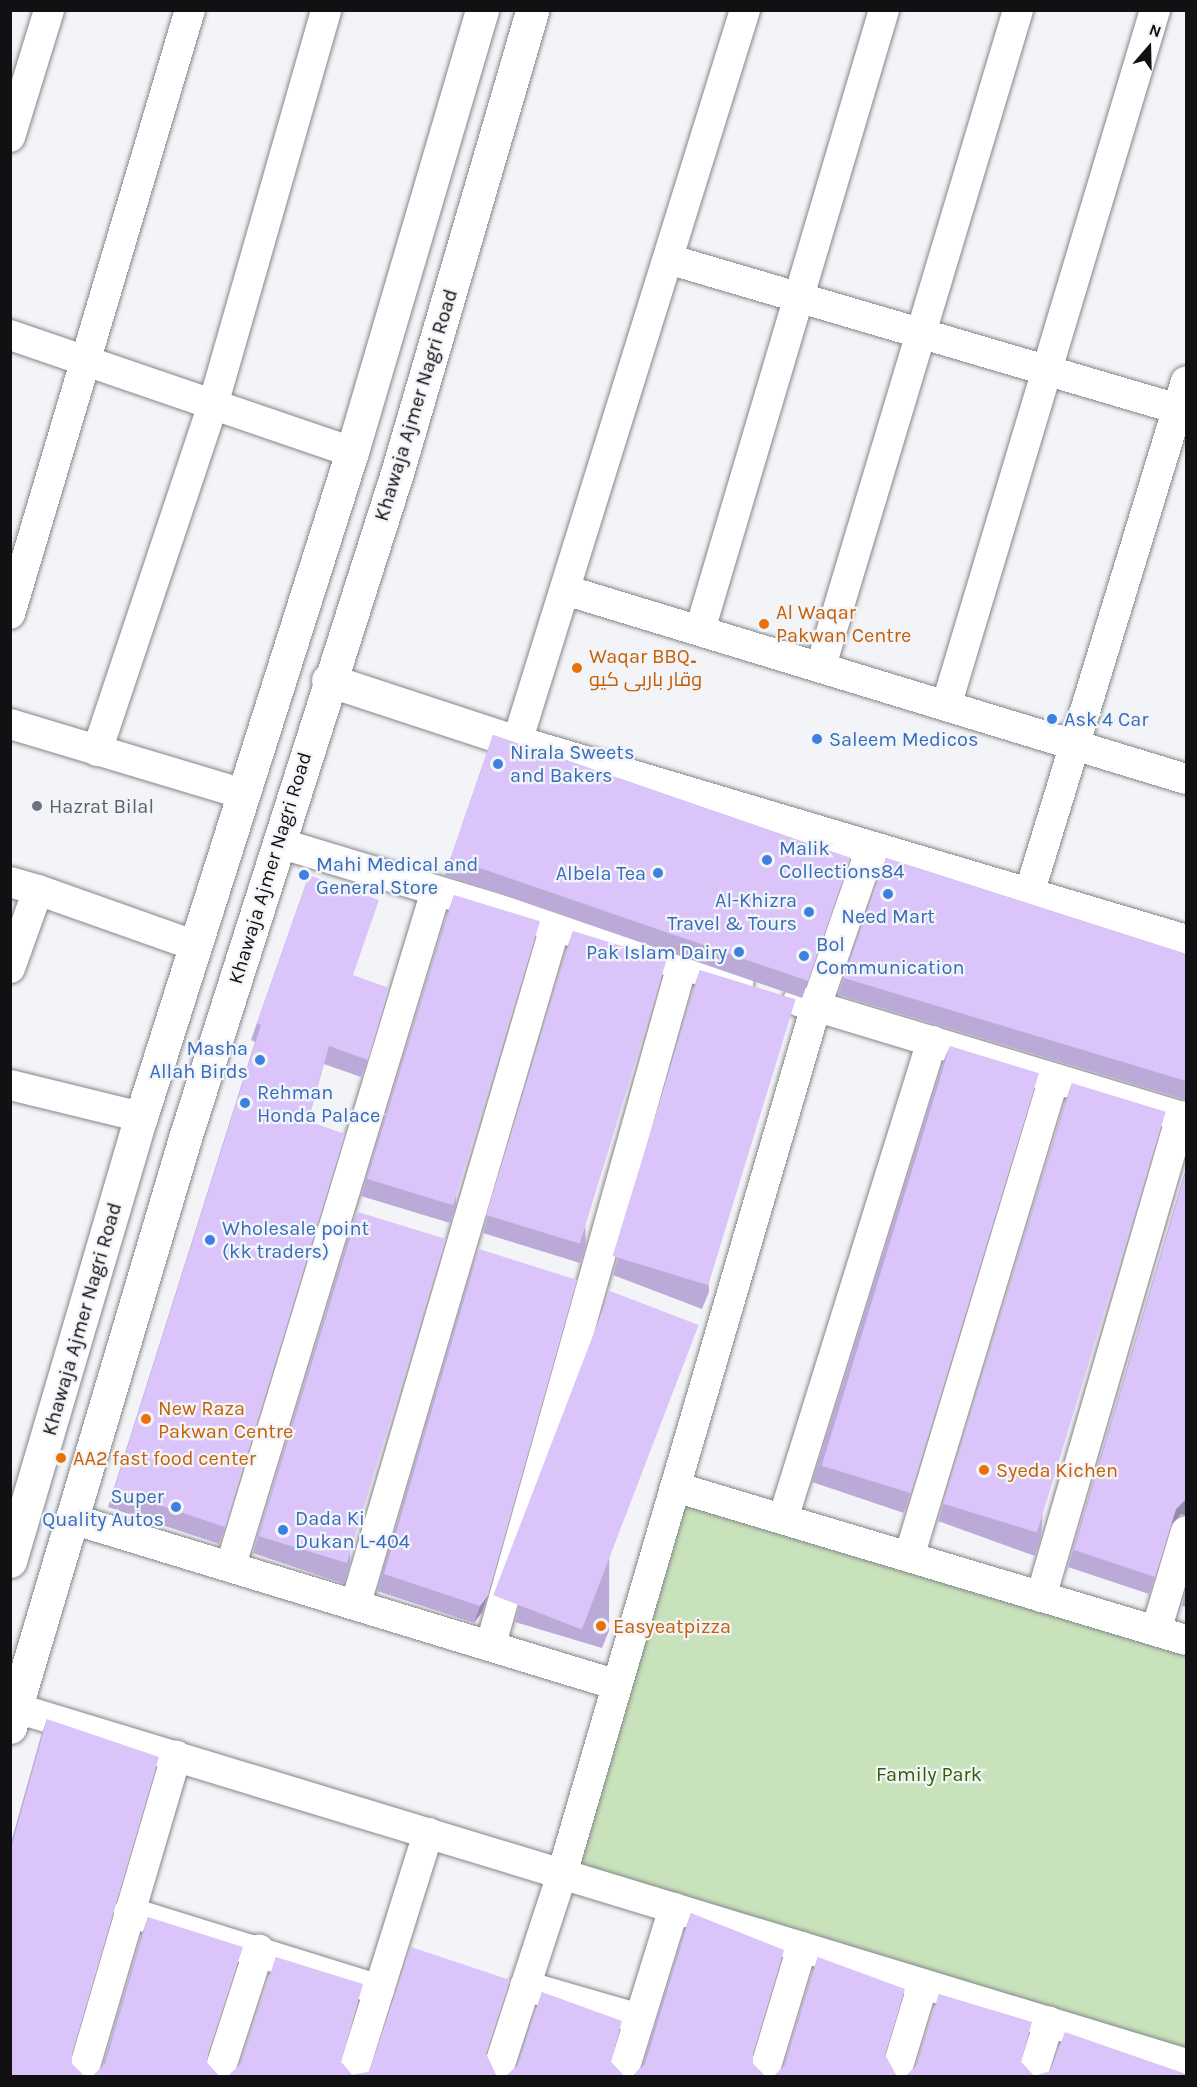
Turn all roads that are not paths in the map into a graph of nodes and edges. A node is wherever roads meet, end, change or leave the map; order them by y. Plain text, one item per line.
1 (49, 10) edge
2 (190, 10) edge
3 (326, 10) edge
4 (482, 10) edge
5 (532, 10) edge
6 (745, 10) edge
7 (884, 10) edge
8 (1018, 10) edge
9 (1155, 10) edge
10 (15, 104) edge
11 (10, 137) edge
12 (668, 259) junction
13 (798, 297) junction
14 (921, 333) junction
15 (10, 335) edge
16 (87, 361) junction
17 (1048, 370) junction
18 (1186, 381) edge
19 (213, 405) junction
20 (1178, 409) junction
21 (352, 452) junction
22 (321, 548) junction
23 (368, 560) junction
24 (565, 590) junction
25 (10, 614) edge
26 (700, 630) junction
27 (821, 666) junction
28 (328, 680) junction
29 (947, 703) junction
30 (10, 724) edge
31 (1076, 741) junction
32 (517, 742) junction
33 (97, 751) junction
34 (1186, 779) edge
35 (244, 794) junction
36 (279, 843) junction
37 (871, 848) junction
38 (24, 886) edge
39 (436, 891) junction
40 (1029, 894) junction
41 (212, 899) junction
42 (256, 912) junction
43 (555, 927) junction
44 (1186, 941) edge
45 (196, 946) junction
46 (682, 965) junction
47 (10, 968) edge
48 (816, 1006) junction
49 (932, 1041) junction
50 (1054, 1078) junction
51 (10, 1085) edge
52 (141, 1117) junction
53 (1184, 1117) edge
54 (340, 1207) junction
55 (373, 1217) edge
56 (428, 1234) edge
57 (461, 1244) junction
58 (494, 1254) edge
59 (559, 1275) edge
60 (592, 1285) junction
61 (623, 1298) edge
62 (687, 1322) edge
63 (719, 1334) junction
64 (675, 1486) junction
65 (72, 1519) junction
66 (783, 1519) junction
67 (1186, 1531) edge
68 (909, 1557) junction
69 (10, 1561) edge
70 (231, 1565) junction
71 (1041, 1597) junction
72 (356, 1603) junction
73 (1156, 1631) junction
74 (1186, 1641) edge
75 (491, 1644) junction
76 (614, 1684) junction
77 (13, 1717) edge
78 (176, 1756) junction
79 (428, 1833) junction
80 (562, 1874) junction
81 (674, 1908) junction
82 (129, 1912) junction
83 (802, 1947) junction
84 (260, 1950) junction
85 (923, 1984) junction
86 (525, 1986) junction
87 (379, 1990) junction
88 (639, 2019) junction
89 (1049, 2022) junction
90 (1179, 2067) edge
91 (82, 2076) edge
92 (218, 2076) edge
93 (352, 2076) edge
94 (496, 2076) edge
95 (621, 2076) edge
96 (763, 2076) edge
97 (895, 2076) edge
98 (1032, 2076) edge

1 - 10 street
2 - 16 street
3 - 19 street
4 - 21 street, Khawaja Ajmer Nagri Road
5 - 23 street, Khawaja Ajmer Nagri Road
6 - 12 street
7 - 13 street
8 - 14 street
9 - 17 street
10 - 11 street
12 - 13 street
12 - 24 street
13 - 14 street
13 - 26 street
14 - 17 street
14 - 27 street
15 - 16 street
16 - 19 street
16 - 25 street
17 - 20 street
17 - 29 street
18 - 20 street
19 - 21 street
19 - 33 street
20 - 31 street
21 - 22 street, Khawaja Ajmer Nagri Road
22 - 23 street
22 - 35 street, Khawaja Ajmer Nagri Road
23 - 28 street, Khawaja Ajmer Nagri Road
24 - 26 street
24 - 32 street
26 - 27 street
27 - 29 street
28 - 32 street
28 - 36 street, Khawaja Ajmer Nagri Road
29 - 31 street
30 - 33 street
31 - 34 street
31 - 40 street
32 - 37 street
33 - 35 street
35 - 41 street, Khawaja Ajmer Nagri Road
36 - 39 street
36 - 42 street, Khawaja Ajmer Nagri Road
37 - 40 street
37 - 48 street
38 - 45 street
38 - 47 street
39 - 43 street
39 - 54 street
40 - 44 street
41 - 42 street
41 - 45 street, Khawaja Ajmer Nagri Road
42 - 65 street, Khawaja Ajmer Nagri Road
43 - 46 street
43 - 57 street
45 - 52 street, Khawaja Ajmer Nagri Road
46 - 48 street
46 - 60 street
48 - 49 street
48 - 63 street
49 - 50 street
49 - 66 street
50 - 53 street
50 - 68 street
51 - 52 street
52 - 69 street, Khawaja Ajmer Nagri Road
53 - 71 street
54 - 55 street
54 - 70 street
56 - 57 street
57 - 58 street
57 - 72 street
59 - 60 street
60 - 61 street
60 - 75 street
62 - 63 street
63 - 64 street
64 - 66 street
64 - 76 street
65 - 70 street
65 - 77 street, Khawaja Ajmer Nagri Road
66 - 68 street
67 - 73 street
68 - 71 street
70 - 72 street
71 - 73 street
72 - 75 street
73 - 74 street
75 - 76 street
76 - 80 street
77 - 78 street
78 - 79 street
78 - 82 street
79 - 80 street
79 - 87 street
80 - 81 street
80 - 86 street
81 - 83 street
81 - 88 street
82 - 84 street
82 - 91 street
83 - 85 street
83 - 96 street
84 - 87 street
84 - 92 street
85 - 89 street
85 - 97 street
86 - 88 street
86 - 94 street
87 - 93 street
88 - 95 street
89 - 90 street
89 - 98 street

